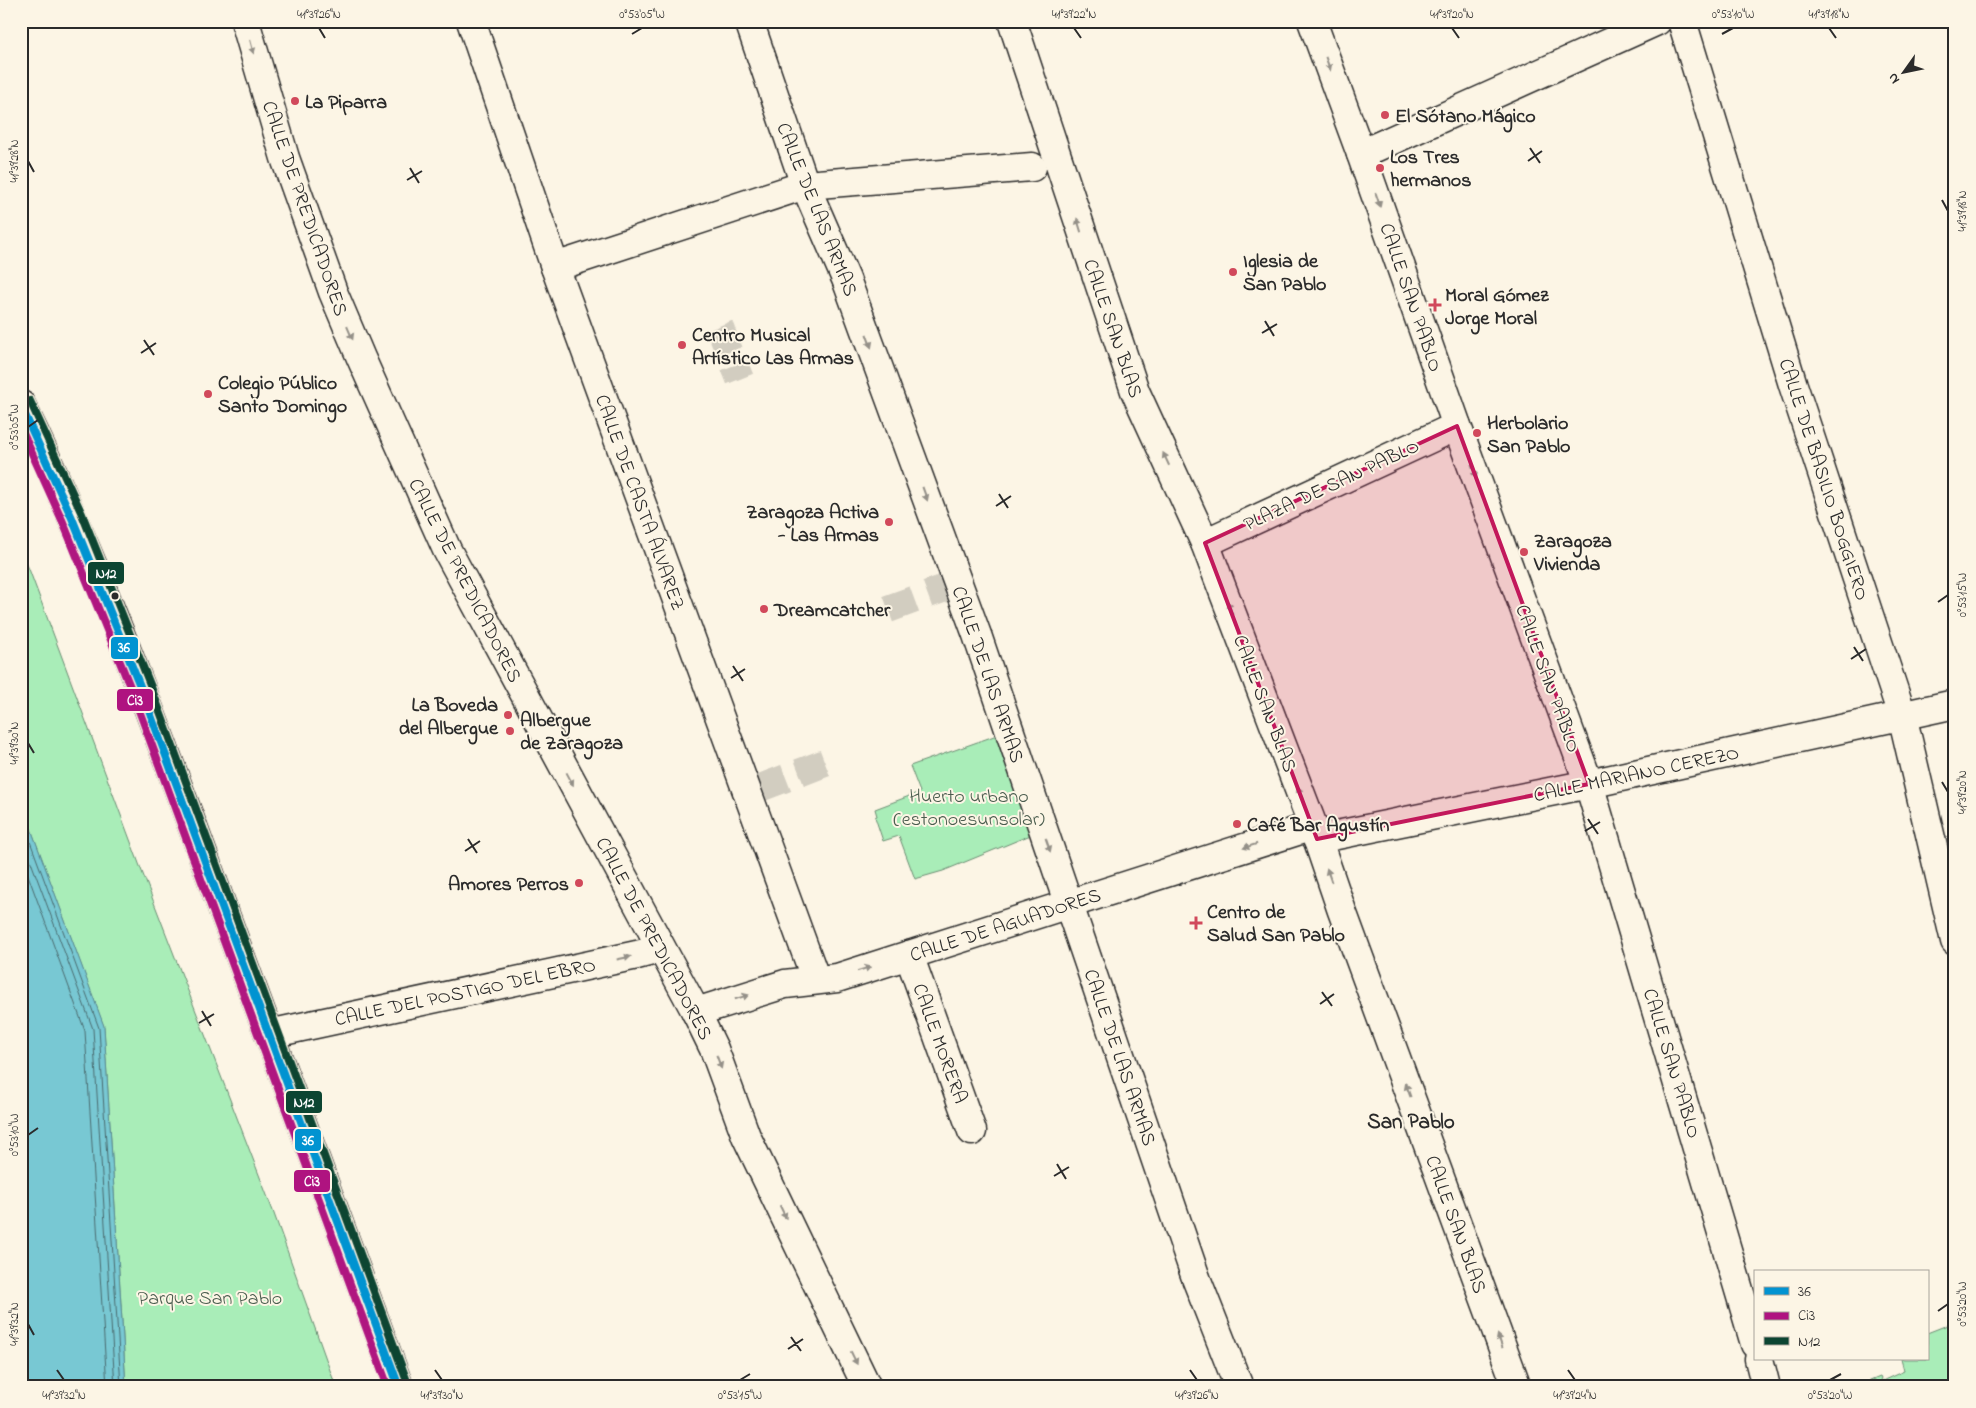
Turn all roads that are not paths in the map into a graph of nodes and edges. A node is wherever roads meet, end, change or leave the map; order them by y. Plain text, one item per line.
1 (245, 21) edge
2 (471, 21) edge
3 (748, 21) edge
4 (1012, 21) edge
5 (1312, 21) edge
6 (1657, 21) edge
7 (1682, 21) edge
8 (1361, 154) junction
9 (1032, 167) dead end
10 (805, 186) junction
11 (555, 267) junction
12 (21, 405) edge
13 (1457, 426) junction
14 (1205, 543) junction
15 (1955, 704) edge
16 (1902, 715) junction
17 (1589, 784) junction
18 (1315, 832) junction
19 (1068, 904) junction
20 (1955, 941) edge
21 (660, 948) junction
22 (909, 955) junction
23 (816, 980) junction
24 (696, 1012) junction
25 (269, 1034) junction
26 (972, 1132) dead end
27 (1754, 1341) edge
28 (1759, 1360) edge
29 (400, 1387) edge
30 (868, 1387) edge
31 (1239, 1387) edge
32 (1517, 1387) edge
33 (1766, 1387) edge

1 -> 21 street, CALLE DE PREDICADORES
2 - 11 street, CALLE DE CASTA ÁLVAREZ
3 - 10 street, CALLE DE LAS ARMAS
14 -> 4 street, CALLE SAN BLAS
5 -> 8 street, CALLE SAN PABLO
6 - 8 street
7 - 16 street, CALLE DE BASILIO BOGGIERO
8 -> 13 street, CALLE SAN PABLO
9 - 10 street
10 - 11 street
10 -> 19 street, CALLE DE LAS ARMAS
11 - 23 street, CALLE DE CASTA ÁLVAREZ
12 - 25 street
13 - 14 street, PLAZA DE SAN PABLO
13 -> 17 street, CALLE SAN PABLO
18 -> 14 street, CALLE SAN BLAS
15 - 16 street, CALLE MARIANO CEREZO
16 - 17 street, CALLE MARIANO CEREZO
16 - 20 street, CALLE DE BASILIO BOGGIERO
17 - 18 street, CALLE MARIANO CEREZO
17 - 27 street, CALLE SAN PABLO
18 -> 19 street, CALLE DE AGUADORES
32 -> 18 street, CALLE SAN BLAS
19 - 22 street, CALLE DE AGUADORES
19 - 31 street, CALLE DE LAS ARMAS
21 - 24 street, CALLE DE PREDICADORES
25 -> 21 street, CALLE DEL POSTIGO DEL EBRO
23 -> 22 street, CALLE DE AGUADORES
22 - 26 street, CALLE MORERA
24 -> 23 street, CALLE DE AGUADORES
24 -> 30 street, CALLE DE PREDICADORES
25 - 29 street
28 - 33 street

